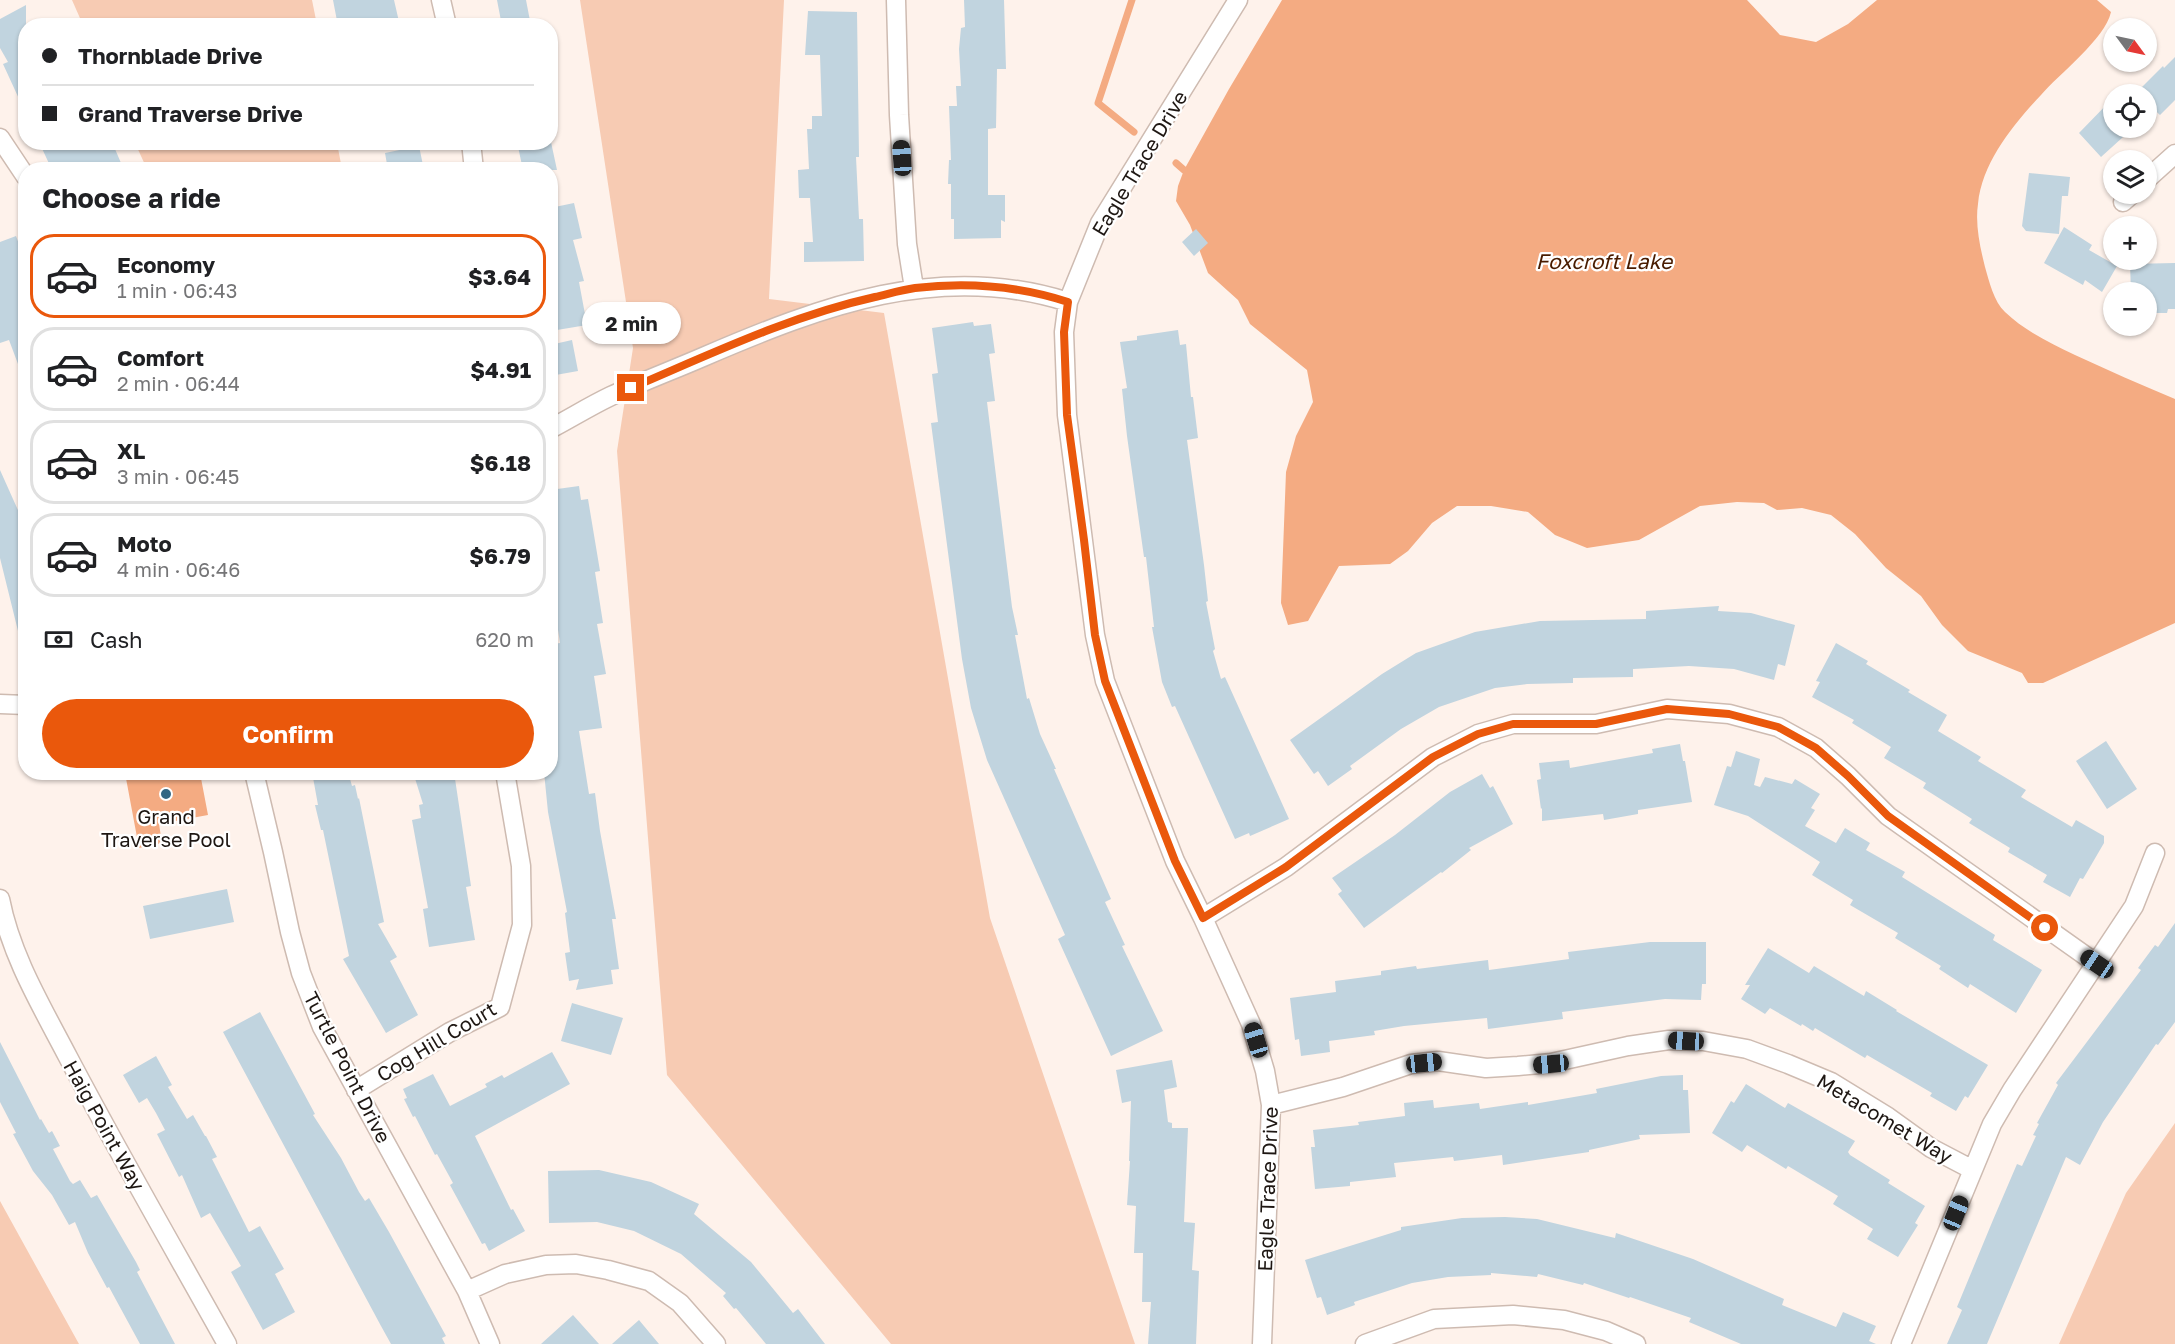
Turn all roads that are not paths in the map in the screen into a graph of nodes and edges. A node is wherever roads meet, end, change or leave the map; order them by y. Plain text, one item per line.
1 (441, 0) edge
2 (896, 0) edge
3 (1238, 0) edge
4 (445, 18) edge
5 (0, 138) edge
6 (2175, 154) edge
7 (18, 165) edge
8 (2157, 170) edge
9 (914, 288) junction
10 (1068, 302) junction
11 (558, 425) edge
12 (0, 704) edge
13 (18, 705) edge
14 (256, 780) edge
15 (507, 780) edge
16 (2155, 854) dead end
17 (0, 899) edge
18 (1203, 918) junction
19 (2097, 964) junction
20 (356, 1089) junction
21 (1271, 1105) junction
22 (1973, 1170) junction
23 (466, 1291) junction
24 (227, 1344) edge
25 (490, 1344) edge
26 (716, 1344) edge
27 (1262, 1344) edge
28 (1365, 1344) edge
29 (1636, 1344) edge
30 (1901, 1344) edge

1 - 4 street
2 - 9 street
3 - 10 street, Eagle Trace Drive
5 - 7 street
6 - 8 street
9 - 10 street
9 - 11 street
10 - 18 street, Eagle Trace Drive
12 - 13 street
14 - 20 street, Turtle Point Drive
15 - 20 street, Cog Hill Court
16 - 19 street
17 - 24 street, Haig Point Way
18 - 19 street
18 - 21 street, Eagle Trace Drive
19 - 22 street
20 - 23 street, Turtle Point Drive
21 - 22 street, Metacomet Way
21 - 27 street, Eagle Trace Drive
22 - 30 street
23 - 25 street, Turtle Point Drive
23 - 26 street
28 - 29 street

